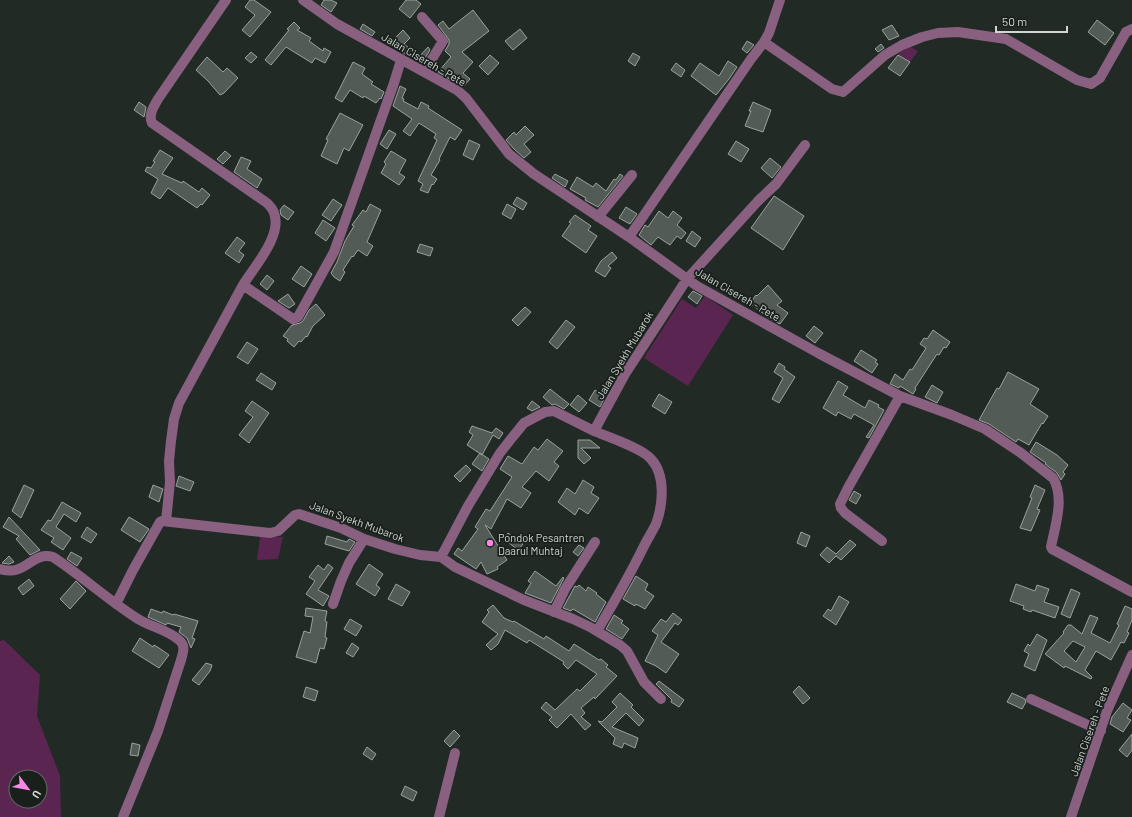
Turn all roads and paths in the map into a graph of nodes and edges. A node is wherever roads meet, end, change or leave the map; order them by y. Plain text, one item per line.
1 (226, 0) edge
2 (304, 0) edge
3 (780, 0) edge
4 (422, 17) dead end
5 (1132, 29) edge
6 (764, 42) junction
7 (401, 60) junction
8 (424, 72) junction
9 (805, 146) dead end
10 (632, 175) dead end
11 (598, 217) junction
12 (629, 237) junction
13 (687, 279) junction
14 (243, 285) junction
15 (900, 396) junction
16 (594, 431) junction
17 (166, 521) junction
18 (364, 539) junction
19 (882, 541) dead end
20 (595, 542) dead end
21 (441, 557) junction
22 (0, 569) edge
23 (1132, 592) edge
24 (116, 604) junction
25 (333, 604) dead end
26 (554, 612) junction
27 (597, 631) junction
28 (1132, 656) edge
29 (661, 699) dead end
30 (1031, 699) dead end
31 (1101, 731) junction
32 (455, 754) dead end
33 (123, 817) edge
34 (439, 817) edge
35 (1071, 817) edge

1 - 14 street
2 - 7 street, Jalan Cisereh - Pete
3 - 6 street
4 - 8 street
5 - 6 street
6 - 12 street
7 - 8 street, Jalan Cisereh - Pete
7 - 14 street
8 - 11 street, Jalan Cisereh - Pete
9 - 13 street, Jalan Syekh Mubarok
10 - 11 street
11 - 12 street, Jalan Cisereh - Pete
12 - 13 street, Jalan Cisereh - Pete
13 - 15 street, Jalan Cisereh - Pete
13 - 16 street, Jalan Syekh Mubarok
14 - 17 street
15 - 19 street
15 - 23 street, Jalan Cisereh - Pete
16 - 21 street
16 - 27 street
17 - 18 street, Jalan Syekh Mubarok
17 - 24 street
18 - 21 street, Jalan Syekh Mubarok
18 - 25 street
20 - 26 street
21 - 26 street
22 - 24 street
24 - 33 street
26 - 27 street
27 - 29 street
28 - 31 street, Jalan Cisereh - Pete
30 - 31 street
31 - 35 street, Jalan Cisereh - Pete
32 - 34 street

